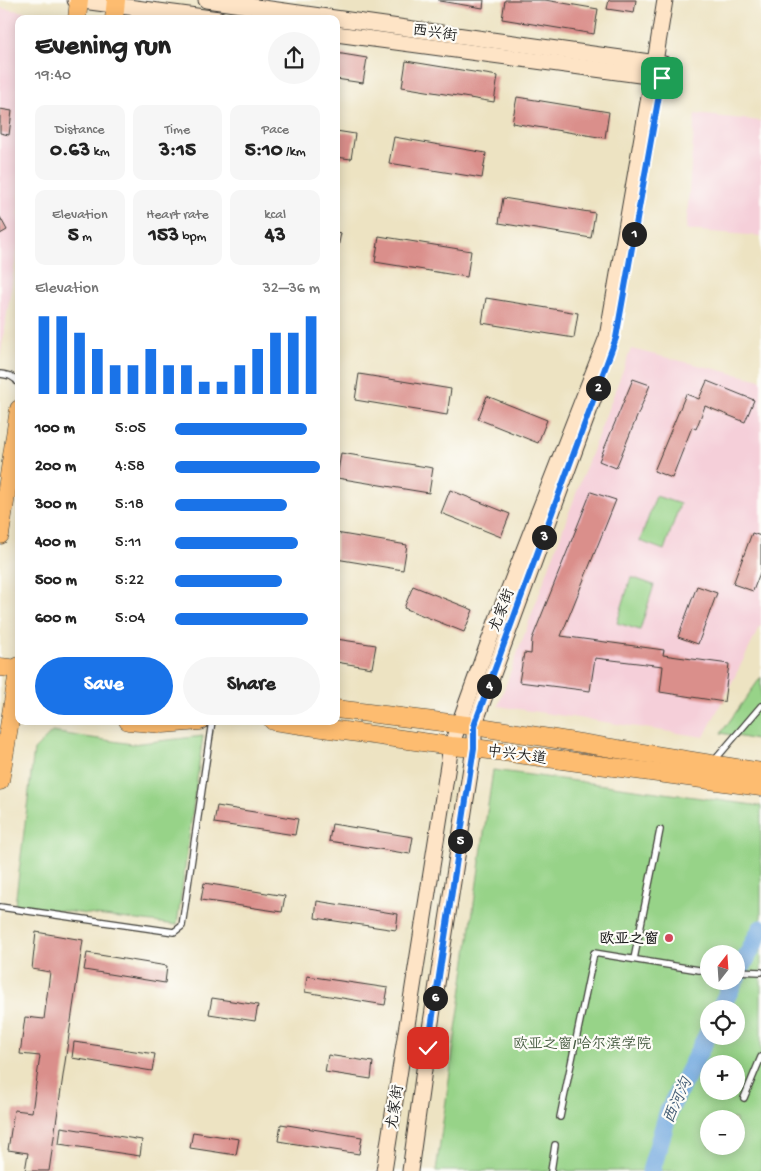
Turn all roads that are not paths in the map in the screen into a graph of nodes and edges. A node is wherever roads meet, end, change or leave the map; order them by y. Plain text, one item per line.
1 (75, 0) edge
2 (79, 0) edge
3 (206, 0) edge
4 (665, 0) edge
5 (674, 0) edge
6 (115, 8) edge
7 (77, 15) edge
8 (181, 15) edge
9 (303, 15) edge
10 (340, 21) edge
11 (340, 34) edge
12 (658, 70) junction
13 (0, 374) edge
14 (15, 378) edge
15 (15, 436) edge
16 (0, 535) edge
17 (0, 667) edge
18 (15, 668) edge
19 (15, 686) edge
20 (761, 706) edge
21 (10, 708) edge
22 (340, 709) edge
23 (211, 725) edge
24 (301, 725) edge
25 (467, 725) junction
26 (451, 746) junction
27 (474, 748) junction
28 (711, 764) junction
29 (761, 772) edge
30 (0, 781) edge
31 (761, 787) edge
32 (660, 830) dead end
33 (0, 907) edge
34 (634, 960) junction
35 (700, 970) edge
36 (745, 971) edge
37 (761, 972) edge
38 (761, 1057) edge
39 (745, 1096) edge
40 (560, 1117) dead end
41 (555, 1145) dead end
42 (384, 1171) edge
43 (410, 1171) edge
44 (551, 1171) edge

1 - 2 main road
2 - 6 main road
2 - 7 main road
3 - 9 main road, 西兴街
4 - 12 main road, 尤家街
5 - 12 main road, 尤家街
6 - 8 main road
10 - 12 main road, 西兴街
11 - 12 main road, 西兴街
12 - 25 main road, 尤家街
13 - 14 lane
15 - 16 main road
17 - 18 main road
19 - 21 main road
20 - 28 lane
21 - 30 main road
22 - 25 main road, 中兴大道
23 - 33 lane
24 - 26 main road, 中兴大道
25 - 26 main road, 尤家街
25 - 27 main road, 尤家街
25 - 28 main road, 中兴大道
26 - 27 main road, 中兴大道
26 - 42 main road, 尤家街
27 - 31 main road, 中兴大道
27 - 43 main road, 尤家街
28 - 29 main road, 中兴大道
32 - 34 lane
34 - 35 lane
34 - 40 lane
36 - 37 lane
38 - 39 lane
41 - 44 lane

